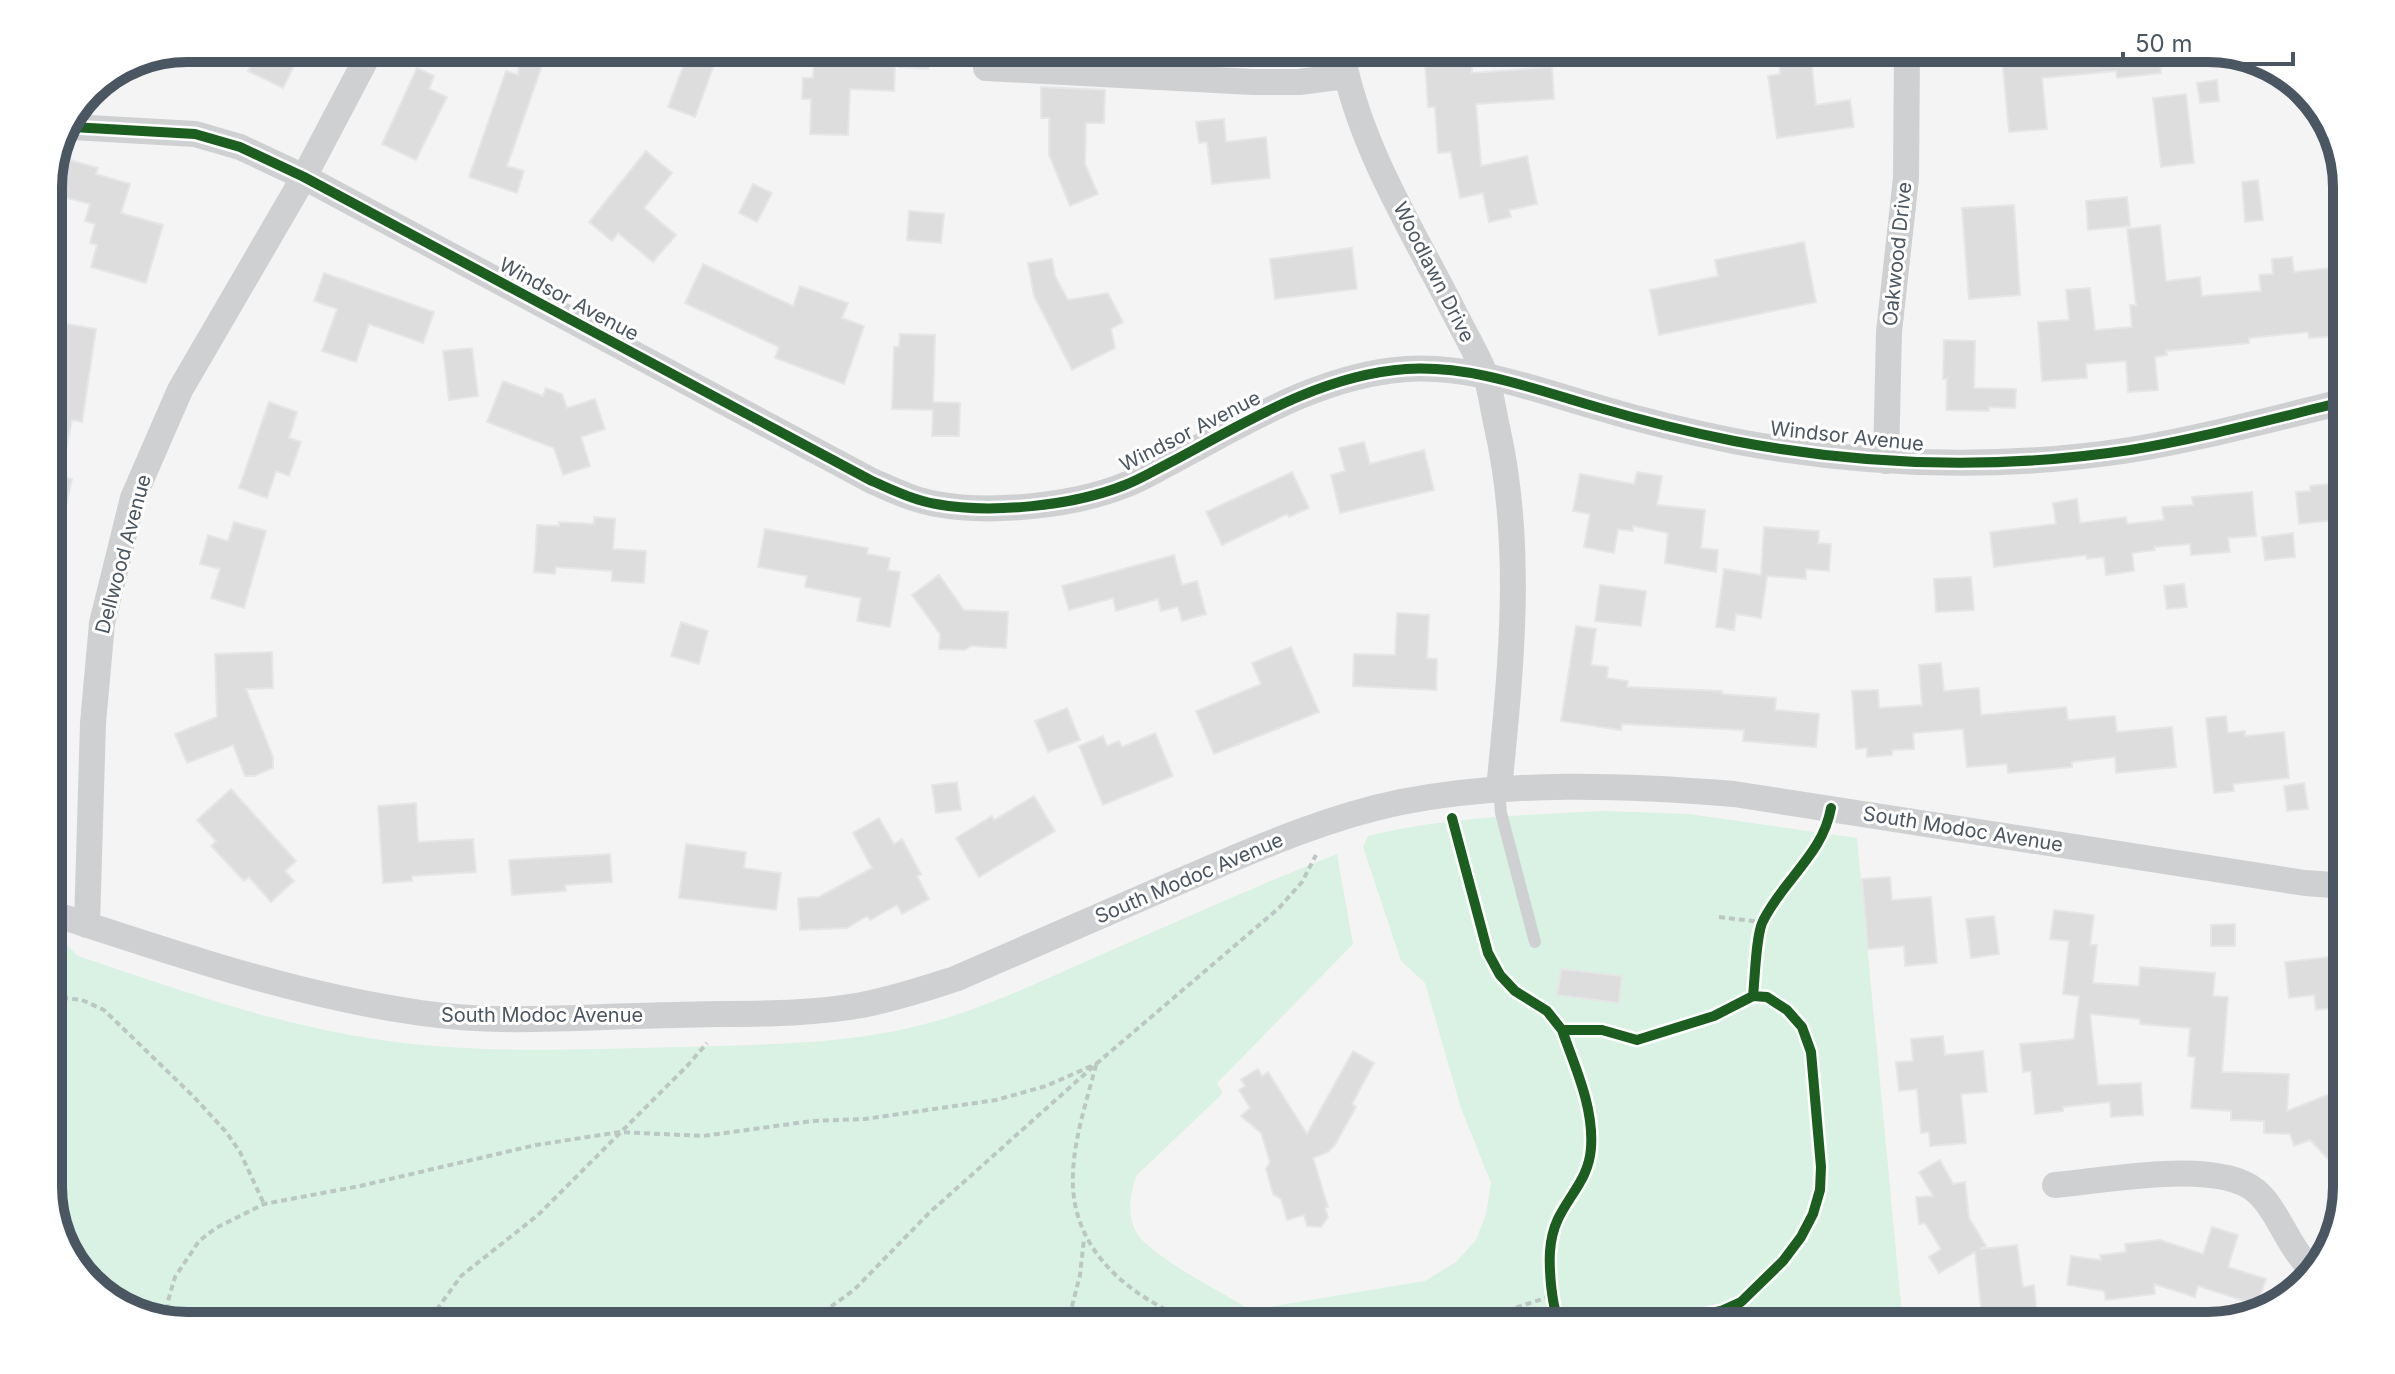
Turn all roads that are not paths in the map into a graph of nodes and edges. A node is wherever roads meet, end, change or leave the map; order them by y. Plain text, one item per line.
1 (365, 62) edge
2 (1344, 62) edge
3 (1907, 62) edge
4 (986, 68) dead end
5 (1346, 76) junction
6 (78, 127) edge
7 (304, 177) junction
8 (1485, 375) junction
9 (2333, 404) edge
10 (1886, 461) junction
11 (1499, 789) junction
12 (2333, 885) edge
13 (62, 917) edge
14 (87, 925) junction
15 (1535, 942) dead end
16 (2055, 1185) dead end
17 (2307, 1263) edge

1 - 7 street, Dellwood Avenue
2 - 5 street, Woodlawn Drive
3 - 10 street, Oakwood Drive
4 - 5 street
5 - 8 street, Woodlawn Drive
6 - 7 street, Windsor Avenue
7 - 8 street, Windsor Avenue
7 - 14 street, Dellwood Avenue
8 - 10 street, Windsor Avenue
8 - 11 street, Woodlawn Drive
9 - 10 street, Windsor Avenue
11 - 12 street, South Modoc Avenue
11 - 14 street, South Modoc Avenue
11 - 15 lane
13 - 14 street, South Modoc Avenue
16 - 17 street

